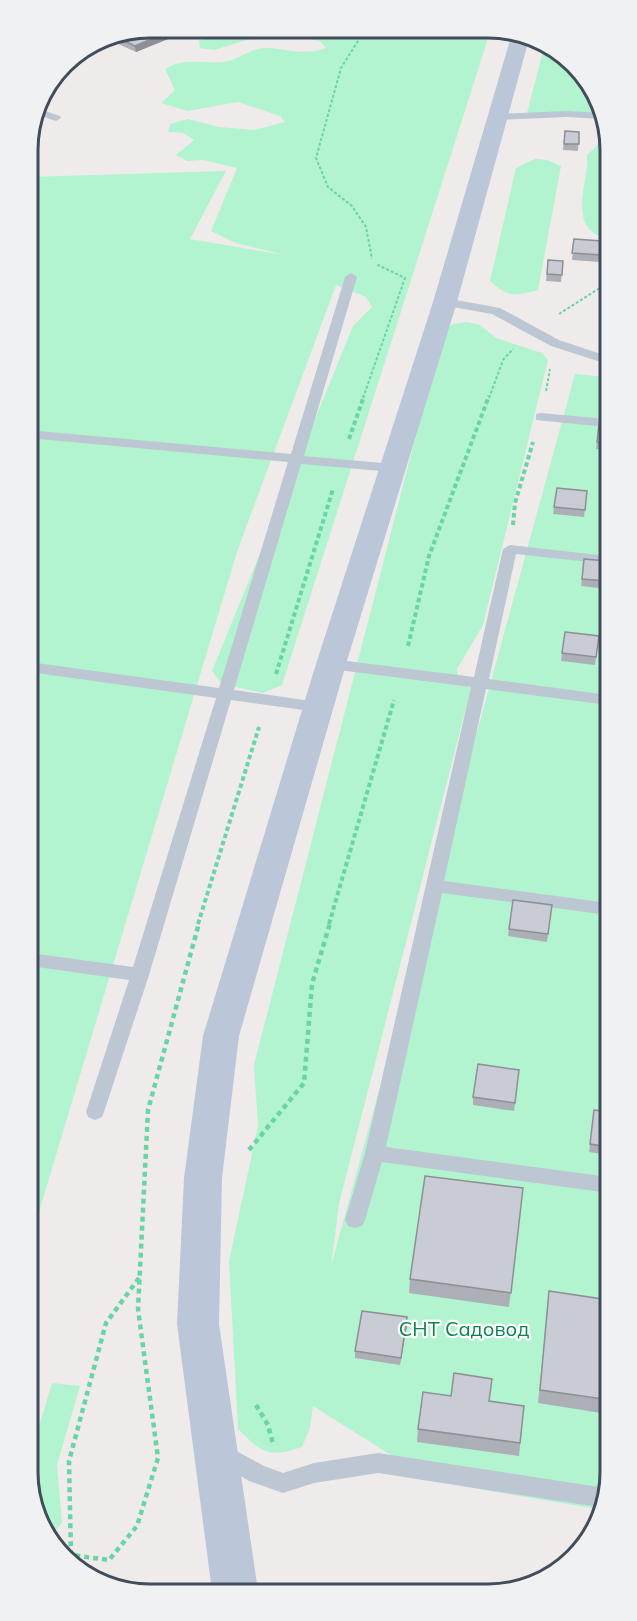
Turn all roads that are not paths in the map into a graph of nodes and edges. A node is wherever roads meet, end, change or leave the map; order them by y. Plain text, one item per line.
1 (518, 42) edge
2 (44, 114) edge
3 (594, 115) edge
4 (497, 117) junction
5 (56, 118) dead end
6 (351, 277) dead end
7 (445, 303) junction
8 (600, 358) edge
9 (541, 417) road end
10 (600, 422) edge
11 (38, 435) edge
12 (296, 459) junction
13 (393, 468) junction
14 (600, 559) edge
15 (331, 664) junction
16 (38, 668) edge
17 (480, 684) junction
18 (225, 694) junction
19 (600, 698) edge
20 (318, 707) junction
21 (437, 886) junction
22 (599, 908) edge
23 (38, 960) edge
24 (140, 975) junction
25 (95, 1112) dead end
26 (375, 1154) junction
27 (599, 1184) edge
28 (355, 1220) dead end
29 (213, 1449) junction
30 (597, 1496) edge
31 (234, 1584) edge

1 - 4 street
2 - 5 lane
3 - 4 lane
4 - 7 street
6 - 12 lane
7 - 8 lane
7 - 13 street
9 - 10 lane
11 - 12 lane
12 - 13 lane
12 - 18 lane
13 - 15 street
14 - 17 lane
15 - 17 lane
15 - 20 street
16 - 18 lane
17 - 19 lane
17 - 21 lane
18 - 20 lane
18 - 24 lane
20 - 29 street
21 - 22 lane
21 - 26 lane
23 - 24 lane
24 - 25 lane
26 - 27 lane
26 - 28 lane
29 - 30 lane
29 - 31 street

